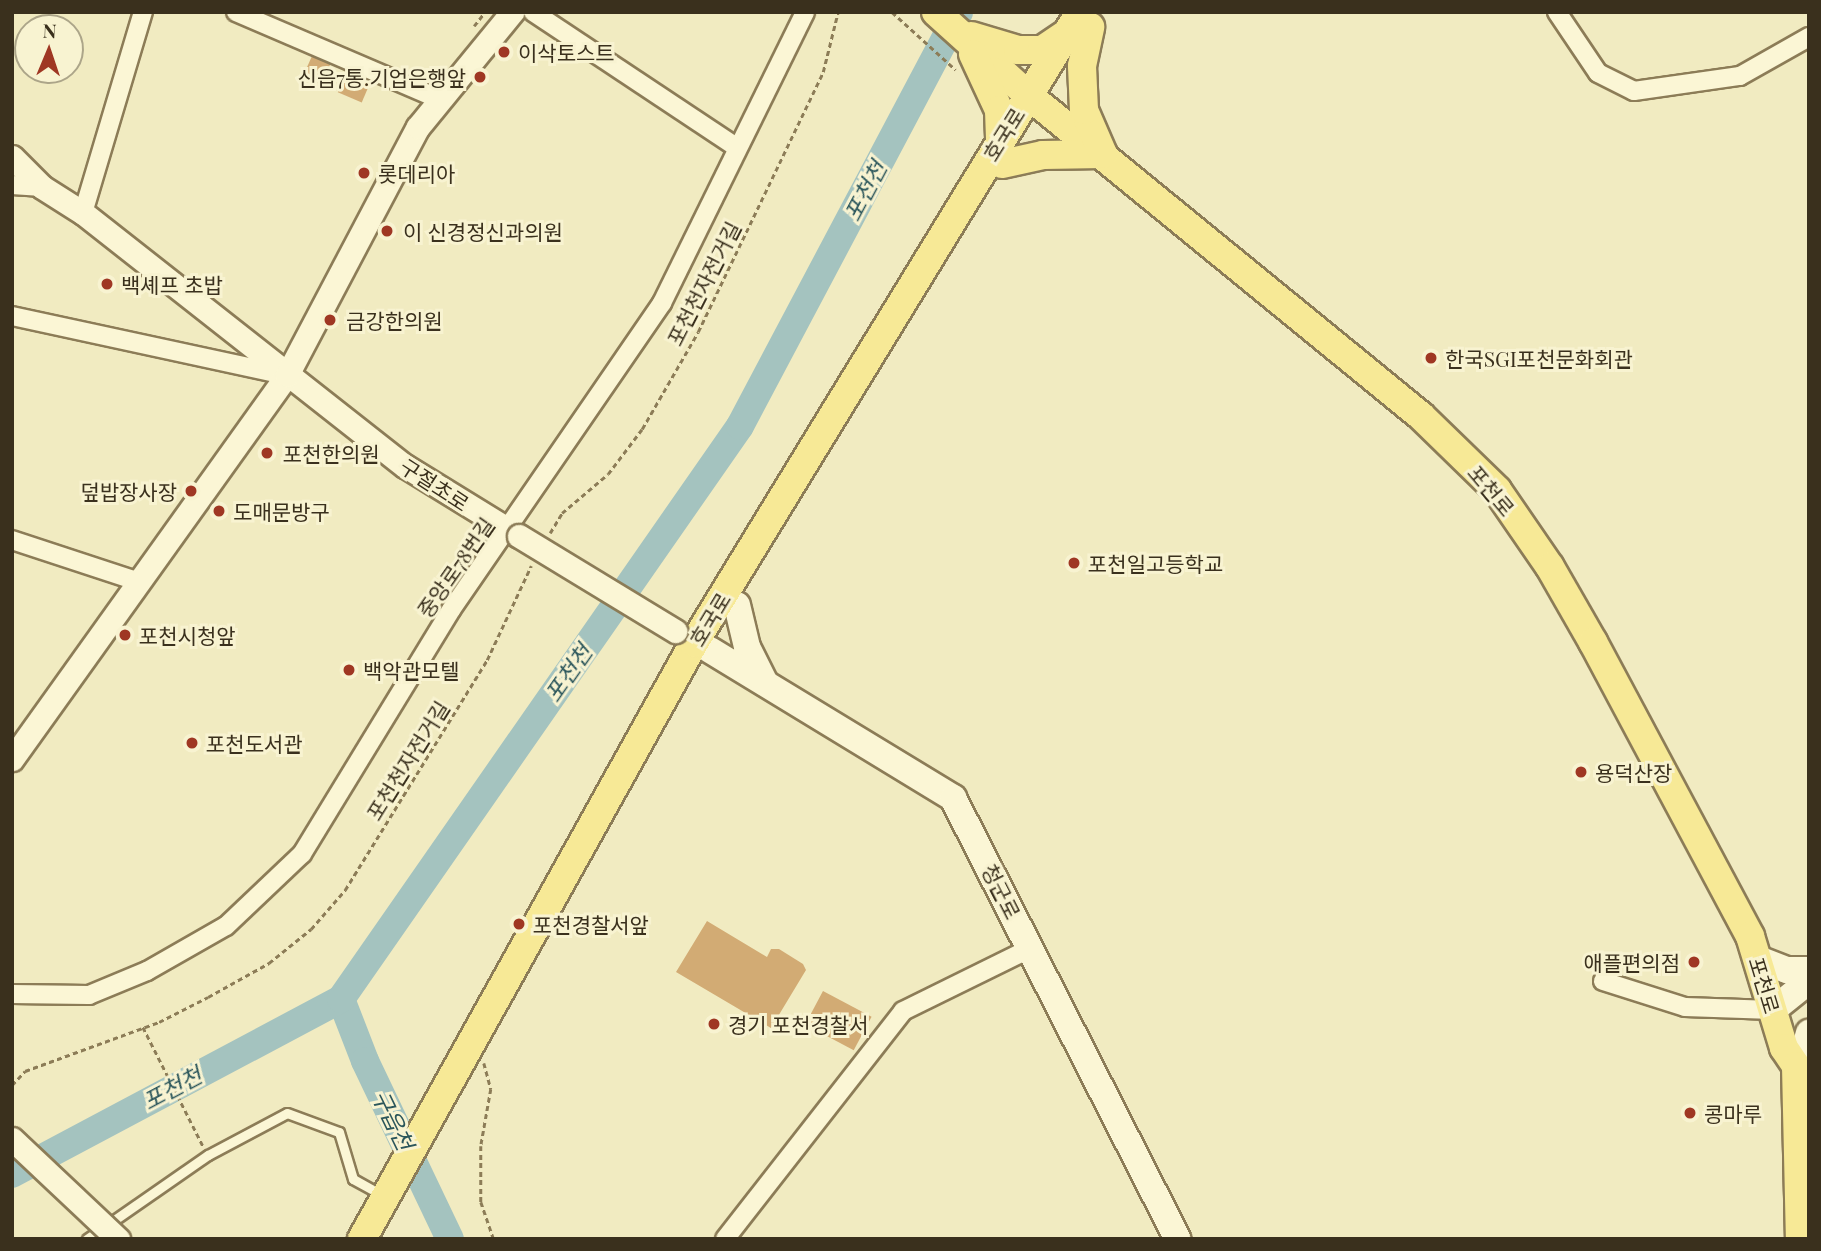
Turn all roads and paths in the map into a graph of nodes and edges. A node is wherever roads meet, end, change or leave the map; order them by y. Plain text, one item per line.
1 (143, 12) edge
2 (236, 12) edge
3 (512, 12) edge
4 (533, 12) edge
5 (805, 12) edge
6 (838, 12) edge
7 (892, 12) edge
8 (936, 12) edge
9 (1557, 12) edge
10 (1084, 21) edge
11 (962, 33) junction
12 (1809, 37) edge
13 (960, 73) dead end
14 (1027, 92) junction
15 (441, 100) junction
16 (736, 148) junction
17 (1001, 152) junction
18 (1102, 154) junction
19 (12, 157) edge
20 (12, 186) edge
21 (42, 187) junction
22 (83, 213) junction
23 (12, 316) edge
24 (288, 375) junction
25 (514, 533) junction
26 (550, 534) dead end
27 (12, 540) edge
28 (537, 555) dead end
29 (141, 582) junction
30 (737, 605) junction
31 (693, 641) junction
32 (766, 684) junction
33 (12, 760) edge
34 (1031, 948) junction
35 (1758, 959) junction
36 (1809, 970) edge
37 (1603, 981) dead end
38 (1809, 981) edge
39 (12, 994) edge
40 (1773, 1010) junction
41 (143, 1027) junction
42 (1809, 1033) edge
43 (1784, 1048) junction
44 (469, 1065) junction
45 (1797, 1075) junction
46 (12, 1085) edge
47 (197, 1137) dead end
48 (12, 1139) edge
49 (371, 1189) dead end
50 (376, 1233) edge
51 (87, 1239) edge
52 (118, 1239) edge
53 (494, 1239) edge
54 (725, 1239) edge
55 (1178, 1239) edge
56 (1783, 1239) edge
57 (1800, 1239) edge

1 - 22 street
2 - 15 street
3 - 15 street
4 - 16 street
5 - 16 street, 중앙로78번길
6 - 26 path, 포천천자전거길
7 - 13 path
8 - 11 main road, 포천로
9 - 12 street
10 - 11 main road
10 - 14 main road, 호국로
10 - 18 main road
11 - 14 main road, 포천로
11 - 17 main road
14 - 17 main road, 호국로
14 - 18 main road, 포천로
15 - 24 street
16 - 25 street, 중앙로78번길
17 - 18 main road
17 - 30 main road, 호국로
17 - 31 main road, 호국로
18 - 35 main road, 포천로
19 - 21 street, 구절초로
20 - 21 street
21 - 22 street, 구절초로
22 - 24 street, 구절초로
23 - 24 street
24 - 25 street, 구절초로
24 - 29 street
25 - 31 street, 구절초로, bridge
25 - 39 street, 중앙로78번길
27 - 29 street
28 - 41 path, 포천천자전거길
29 - 33 street
30 - 31 main road, 호국로
30 - 32 main road
31 - 32 main road, 청군로
31 - 44 main road, 호국로
32 - 34 main road, 청군로
34 - 54 street
34 - 55 main road, 청군로
35 - 36 main road
35 - 40 main road, 포천로
37 - 40 street
38 - 40 main road
40 - 43 main road, 포천로
41 - 46 path, 포천천자전거길
41 - 47 path
42 - 45 main road
43 - 45 main road, 포천로
43 - 56 main road, 포천로
44 - 50 main road, 호국로
44 - 53 path
45 - 57 main road, 포천로
48 - 52 street, bridge
49 - 51 lane

